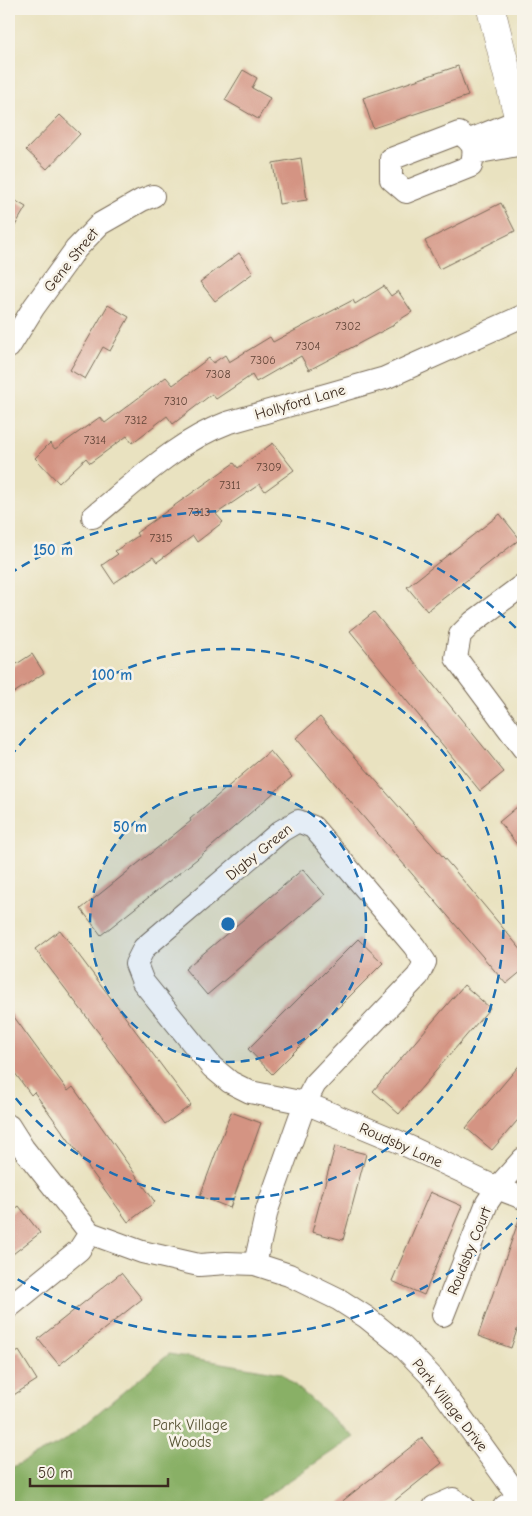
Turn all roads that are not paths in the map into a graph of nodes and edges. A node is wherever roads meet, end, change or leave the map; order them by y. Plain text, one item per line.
1 (491, 9) edge
2 (522, 133) edge
3 (472, 147) dead end
4 (153, 196) dead end
5 (523, 316) edge
6 (9, 347) edge
7 (93, 516) dead end
8 (523, 585) edge
9 (523, 748) edge
10 (305, 1103) junction
11 (9, 1126) edge
12 (523, 1159) edge
13 (497, 1188) junction
14 (523, 1198) edge
15 (90, 1233) junction
16 (255, 1264) junction
17 (9, 1307) edge
18 (443, 1315) dead end
19 (517, 1500) edge
20 (434, 1507) edge
21 (464, 1507) edge

1 - 2 street
2 - 3 street
4 - 6 street, Gene Street
5 - 7 street, Hollyford Lane
8 - 9 street
10 - 10 street, Digby Green
10 - 13 street, Roudsby Lane
10 - 16 street, Digby Green
11 - 15 street
12 - 13 street
13 - 14 street, Roudsby Lane
13 - 18 street, Roudsby Court
15 - 16 street, Park Village Drive
15 - 17 street
16 - 19 street, Park Village Drive
20 - 21 street

